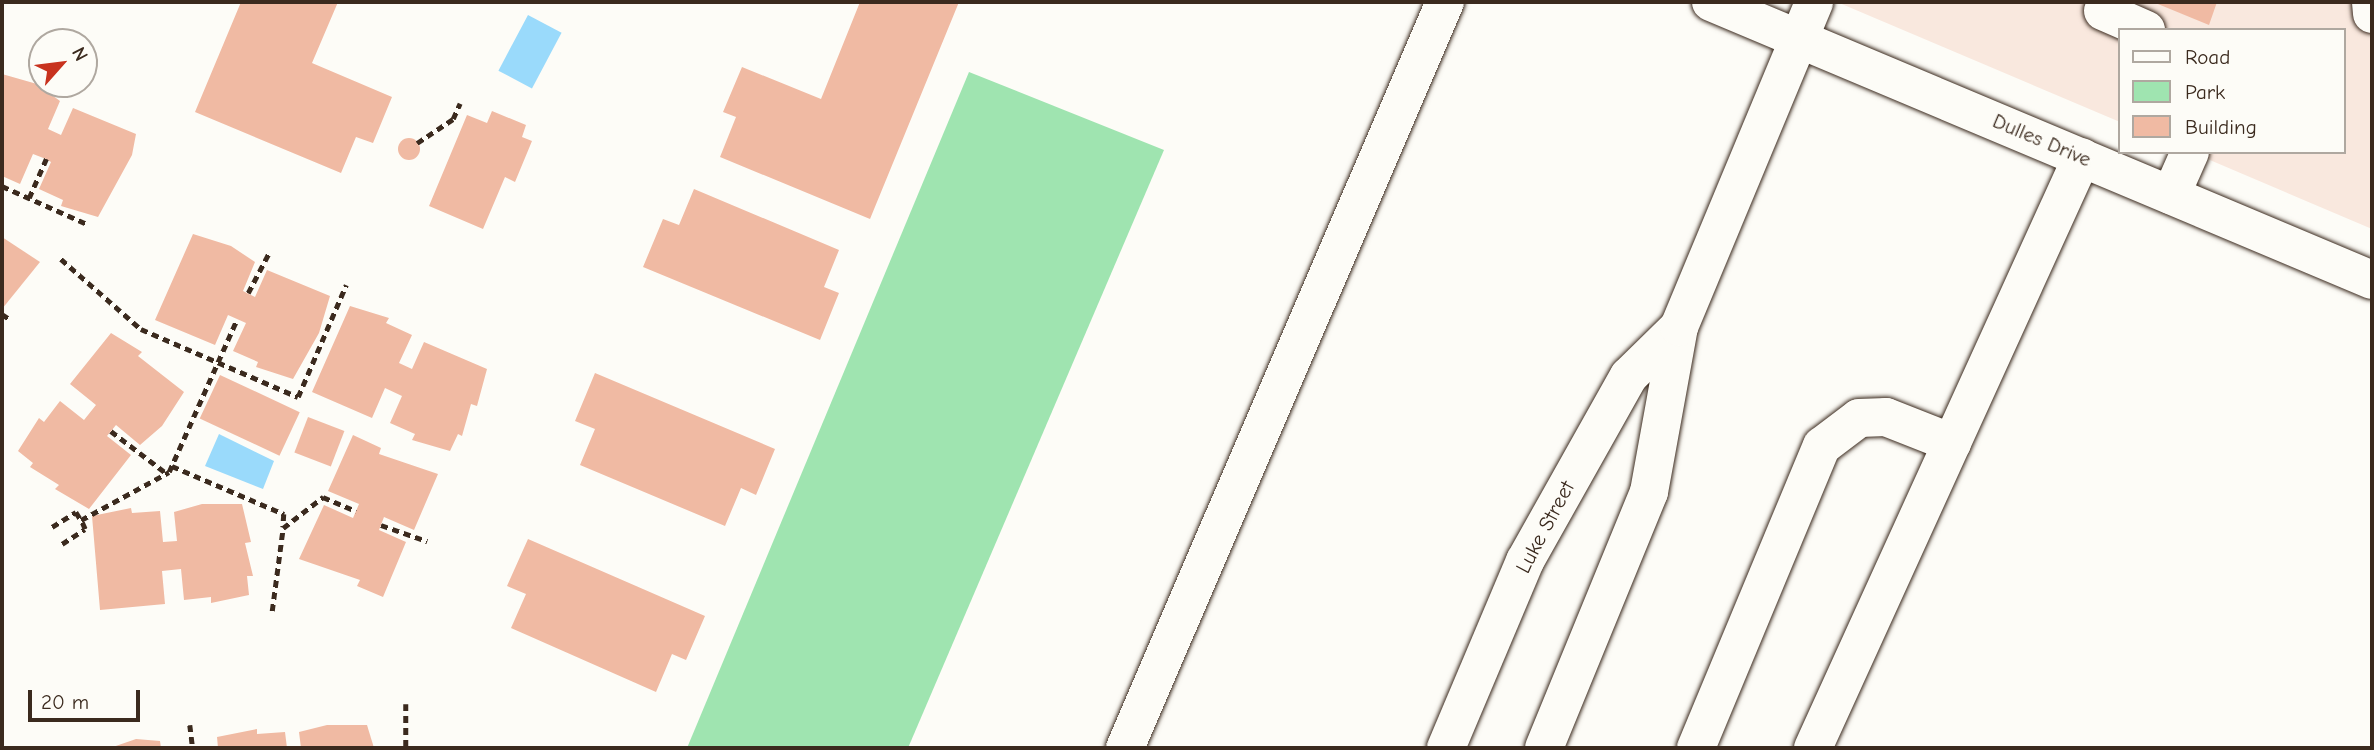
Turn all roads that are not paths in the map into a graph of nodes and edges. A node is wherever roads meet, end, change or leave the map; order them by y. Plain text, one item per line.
1 (1445, 2) edge
2 (1711, 2) edge
3 (1814, 2) edge
4 (2371, 2) edge
5 (2103, 11) dead end
6 (2372, 14) edge
7 (2141, 28) edge
8 (1799, 37) junction
9 (2189, 154) edge
10 (2081, 157) junction
11 (2171, 195) junction
12 (2372, 280) edge
13 (1679, 327) junction
14 (1952, 443) junction
15 (1125, 748) edge
16 (1446, 748) edge
17 (1544, 748) edge
18 (1696, 748) edge
19 (1813, 748) edge

1 - 15 street
2 - 8 street, Dulles Drive
3 - 8 street, Luke Street
4 - 6 street
5 - 7 street
8 - 10 street, Dulles Drive
8 - 13 street, Luke Street
9 - 11 street
10 - 11 street, Dulles Drive
10 - 14 street
11 - 12 street, Dulles Drive
13 - 16 street, Luke Street
13 - 17 street, Luke Street
14 - 18 street
14 - 19 street

